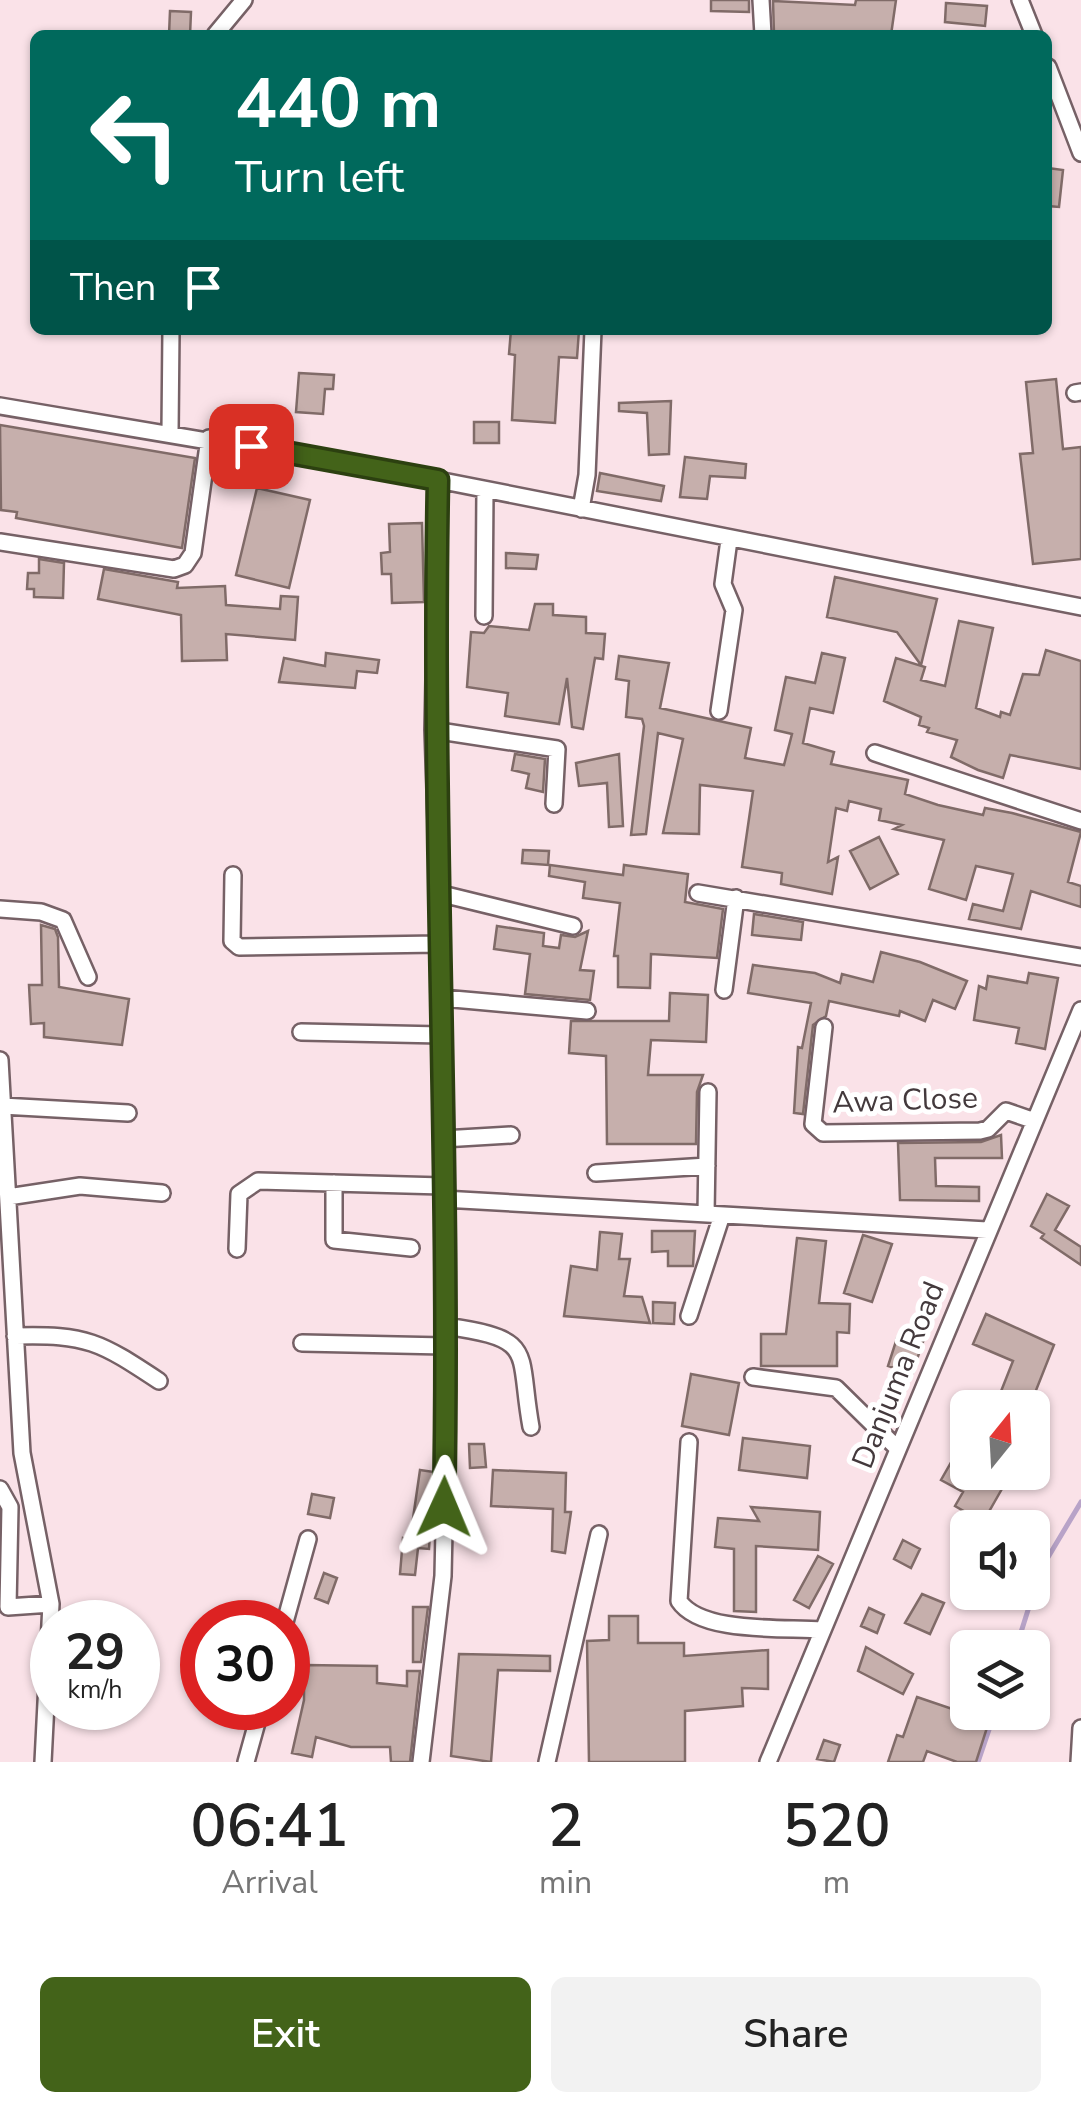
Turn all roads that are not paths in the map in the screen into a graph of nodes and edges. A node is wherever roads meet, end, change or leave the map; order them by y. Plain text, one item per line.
1 (244, 0) edge
2 (761, 0) edge
3 (1020, 0) edge
4 (219, 30) edge
5 (763, 30) edge
6 (1032, 30) edge
7 (1052, 77) edge
8 (1081, 153) edge
9 (171, 335) edge
10 (593, 335) edge
11 (0, 406) edge
12 (170, 432) junction
13 (209, 438) junction
14 (438, 480) junction
15 (485, 490) junction
16 (581, 510) junction
17 (729, 540) junction
18 (0, 542) edge
19 (1081, 607) edge
20 (484, 616) dead end
21 (719, 711) dead end
22 (433, 730) junction
23 (875, 752) dead end
24 (554, 804) dead end
25 (1081, 820) edge
26 (233, 874) dead end
27 (698, 893) dead end
28 (438, 894) junction
29 (736, 898) junction
30 (0, 909) edge
31 (573, 926) dead end
32 (439, 944) junction
33 (1081, 957) edge
34 (88, 977) dead end
35 (724, 990) dead end
36 (442, 998) junction
37 (1081, 1010) edge
38 (587, 1011) dead end
39 (824, 1027) dead end
40 (302, 1032) dead end
41 (441, 1034) junction
42 (0, 1060) edge
43 (708, 1092) dead end
44 (2, 1106) junction
45 (128, 1113) dead end
46 (1032, 1120) junction
47 (511, 1135) dead end
48 (443, 1139) junction
49 (707, 1166) junction
50 (596, 1173) dead end
51 (334, 1184) junction
52 (162, 1193) dead end
53 (443, 1193) junction
54 (6, 1203) edge
55 (714, 1214) junction
56 (987, 1230) junction
57 (411, 1248) dead end
58 (237, 1250) dead end
59 (689, 1316) dead end
60 (444, 1326) junction
61 (15, 1336) junction
62 (302, 1343) dead end
63 (445, 1346) junction
64 (753, 1378) dead end
65 (158, 1381) dead end
66 (531, 1427) dead end
67 (689, 1442) dead end
68 (897, 1448) junction
69 (0, 1488) edge
70 (599, 1534) dead end
71 (308, 1540) dead end
72 (4, 1590) edge
73 (50, 1600) edge
74 (290, 1600) edge
75 (30, 1605) edge
76 (4, 1607) edge
77 (822, 1630) junction
78 (1081, 1728) edge
79 (45, 1730) edge
80 (255, 1730) edge
81 (43, 1762) edge
82 (246, 1762) edge
83 (421, 1762) edge
84 (547, 1762) edge
85 (768, 1762) edge
86 (1078, 1762) edge

1 - 4 street
2 - 5 street
3 - 6 street
7 - 8 street
9 - 12 street
10 - 16 street
11 - 12 street
12 - 13 street
13 - 14 street
13 - 18 street
14 - 15 street
14 - 22 street
15 - 16 street
15 - 20 street
16 - 17 street
17 - 19 street
17 - 21 street
22 - 24 street
22 - 28 street
23 - 25 street
26 - 32 street
27 - 29 street
28 - 31 street
28 - 32 street
29 - 33 street
29 - 35 street
30 - 34 street
32 - 36 street
36 - 38 street
36 - 41 street
37 - 46 street, Danjuma Road
39 - 46 street, Awa Close
40 - 41 street
41 - 48 street
42 - 44 street
43 - 49 street
44 - 45 street
44 - 54 street
46 - 56 street, Danjuma Road
47 - 48 street
48 - 53 street
49 - 50 street
49 - 55 street
51 - 53 street
51 - 57 street
51 - 58 street
52 - 54 street
53 - 55 street
53 - 60 street
54 - 61 street
55 - 56 street
55 - 59 street
56 - 68 street, Danjuma Road
60 - 63 street
60 - 66 street
61 - 65 street
61 - 73 street
62 - 63 street
63 - 83 street
64 - 68 street
67 - 77 street
68 - 77 street, Danjuma Road
69 - 72 street
70 - 84 street
71 - 74 street
72 - 76 street
75 - 76 street
77 - 85 street, Danjuma Road
78 - 86 street
79 - 81 street
80 - 82 street

